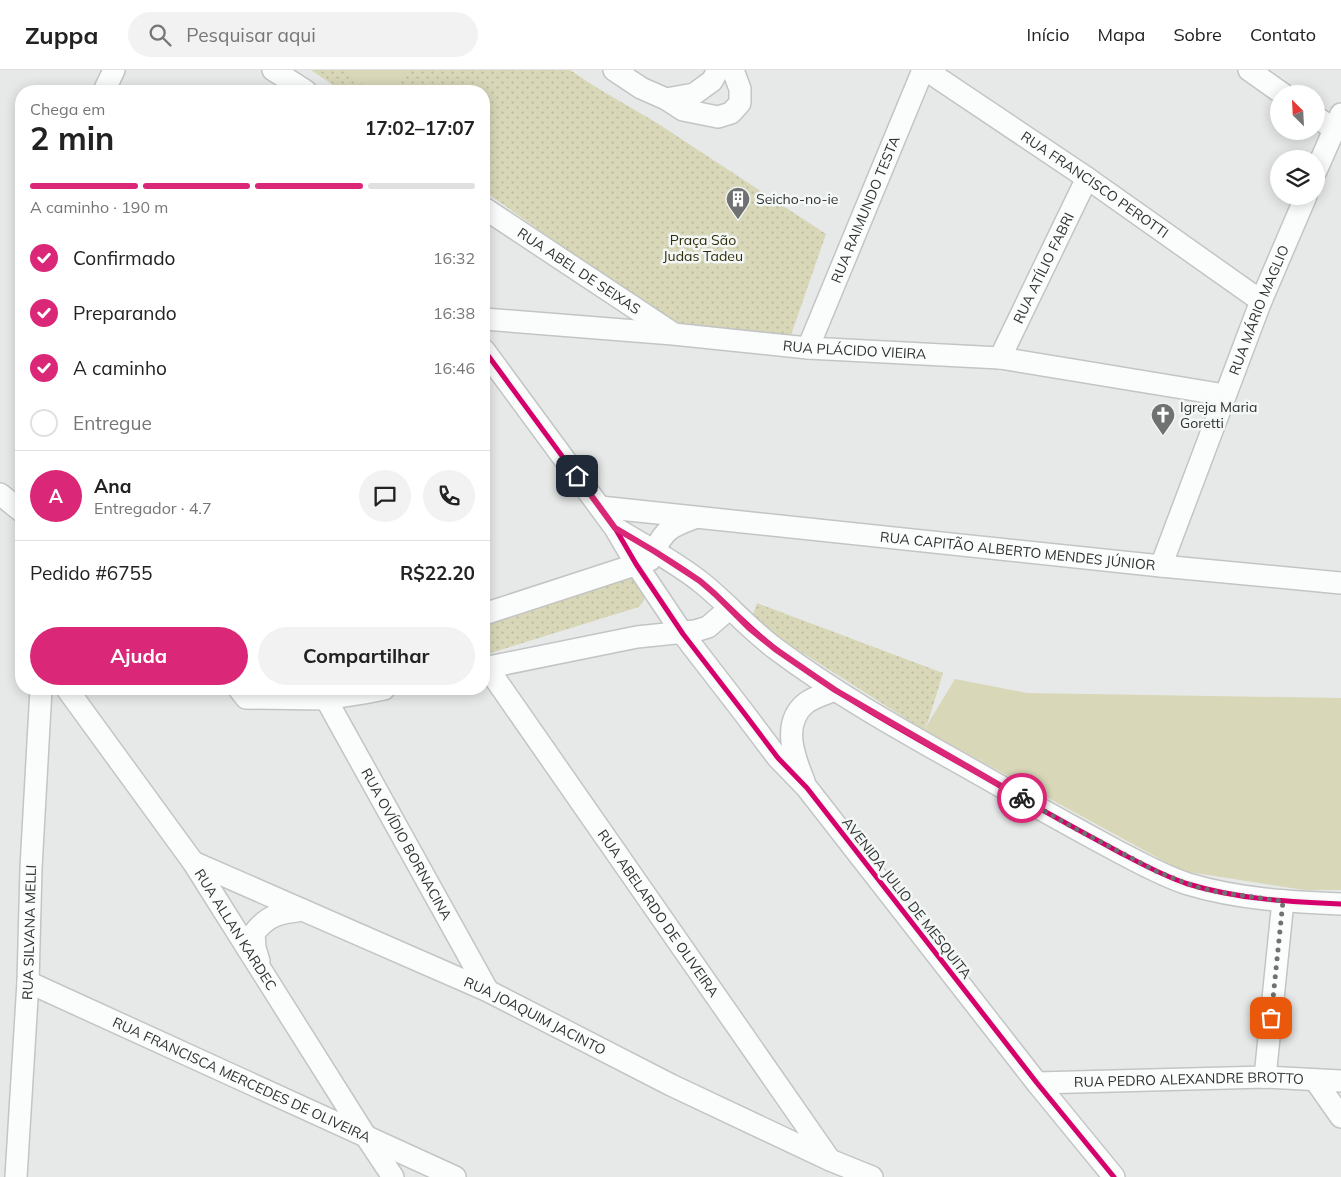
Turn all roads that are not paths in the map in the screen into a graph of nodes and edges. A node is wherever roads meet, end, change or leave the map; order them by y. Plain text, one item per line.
1 (114, 70) edge
2 (273, 70) edge
3 (614, 70) edge
4 (718, 70) edge
5 (733, 70) edge
6 (924, 70) edge
7 (1249, 70) edge
8 (107, 85) edge
9 (297, 85) edge
10 (1270, 85) edge
11 (666, 99) junction
12 (1325, 119) edge
13 (1338, 122) edge
14 (1325, 151) edge
15 (1087, 178) junction
16 (1302, 205) edge
17 (490, 212) edge
18 (1261, 301) junction
19 (490, 319) edge
20 (673, 334) junction
21 (808, 348) junction
22 (490, 358) edge
23 (1000, 358) junction
24 (1225, 396) junction
25 (0, 494) edge
26 (15, 506) edge
27 (600, 507) junction
28 (694, 518) junction
29 (615, 528) junction
30 (658, 554) junction
31 (636, 564) junction
32 (1161, 566) junction
33 (688, 573) junction
34 (1341, 583) edge
35 (658, 598) junction
36 (730, 608) junction
37 (490, 612) edge
38 (683, 634) junction
39 (490, 667) edge
40 (490, 674) edge
41 (835, 690) junction
42 (41, 695) edge
43 (71, 695) edge
44 (271, 695) edge
45 (351, 695) edge
46 (326, 699) junction
47 (807, 788) junction
48 (193, 862) junction
49 (1283, 901) junction
50 (1341, 904) edge
51 (303, 910) junction
52 (262, 971) junction
53 (28, 982) junction
54 (488, 990) junction
55 (1265, 1077) junction
56 (1315, 1080) junction
57 (1341, 1081) edge
58 (1037, 1083) junction
59 (1341, 1117) edge
60 (365, 1136) junction
61 (830, 1160) junction
62 (13, 1175) edge
63 (393, 1177) edge
64 (455, 1177) edge
65 (872, 1177) edge
66 (1114, 1177) edge

1 - 8 street
2 - 9 street
3 - 11 street
4 - 11 street
5 - 11 street
6 - 15 street, RUA FRANCISCO PEROTTI
6 - 21 street, RUA RAIMUNDO TESTA
7 - 10 street
12 - 13 street
13 - 14 street
15 - 18 street, RUA FRANCISCO PEROTTI
15 - 23 street, RUA ATÍLIO FABRI
16 - 18 street, RUA MÁRIO MAGLIO
17 - 20 street, RUA ABEL DE SEIXAS
18 - 24 street, RUA MÁRIO MAGLIO
19 - 20 street, RUA PLÁCIDO VIEIRA
20 - 21 street, RUA PLÁCIDO VIEIRA
21 - 23 street, RUA PLÁCIDO VIEIRA
22 - 27 street, AVENIDA JULIO DE MESQUITA
23 - 24 street, RUA PLÁCIDO VIEIRA
24 - 32 street, RUA MÁRIO MAGLIO
25 - 26 street
27 - 28 street, RUA CAPITÃO ALBERTO MENDES JÚNIOR
27 - 29 street, AVENIDA JULIO DE MESQUITA
28 - 30 street
28 - 32 street, RUA CAPITÃO ALBERTO MENDES JÚNIOR
29 - 30 street
29 - 31 street, AVENIDA JULIO DE MESQUITA
30 - 31 street
30 - 33 street
31 - 35 street, AVENIDA JULIO DE MESQUITA
31 - 37 street
32 - 34 street, RUA CAPITÃO ALBERTO MENDES JÚNIOR
33 - 35 street
33 - 36 street
35 - 38 street, AVENIDA JULIO DE MESQUITA
36 - 38 street
36 - 41 street
38 - 39 street
38 - 47 street, AVENIDA JULIO DE MESQUITA
40 - 61 street, RUA ABELARDO DE OLIVEIRA
41 - 47 street, AVENIDA JULIO DE MESQUITA
41 - 49 street
42 - 53 street, RUA SILVANA MELLI
43 - 48 street, RUA ALLAN KARDEC
44 - 46 street
45 - 46 street
46 - 54 street, RUA OVÍDIO BORNACINA
47 - 58 street, AVENIDA JULIO DE MESQUITA
48 - 51 street, RUA JOAQUIM JACINTO
48 - 52 street, RUA ALLAN KARDEC
49 - 50 street
49 - 55 street
51 - 52 street
51 - 54 street, RUA JOAQUIM JACINTO
52 - 60 street, RUA ALLAN KARDEC
53 - 60 street, RUA FRANCISCA MERCEDES DE OLIVEIRA
53 - 62 street, RUA SILVANA MELLI
54 - 61 street, RUA JOAQUIM JACINTO
55 - 56 street, RUA PEDRO ALEXANDRE BROTTO
55 - 58 street, RUA PEDRO ALEXANDRE BROTTO
56 - 57 street, RUA PEDRO ALEXANDRE BROTTO
56 - 59 street
58 - 66 street, AVENIDA JULIO DE MESQUITA
60 - 63 street, RUA ALLAN KARDEC
60 - 64 street, RUA FRANCISCA MERCEDES DE OLIVEIRA
61 - 65 street, RUA JOAQUIM JACINTO

